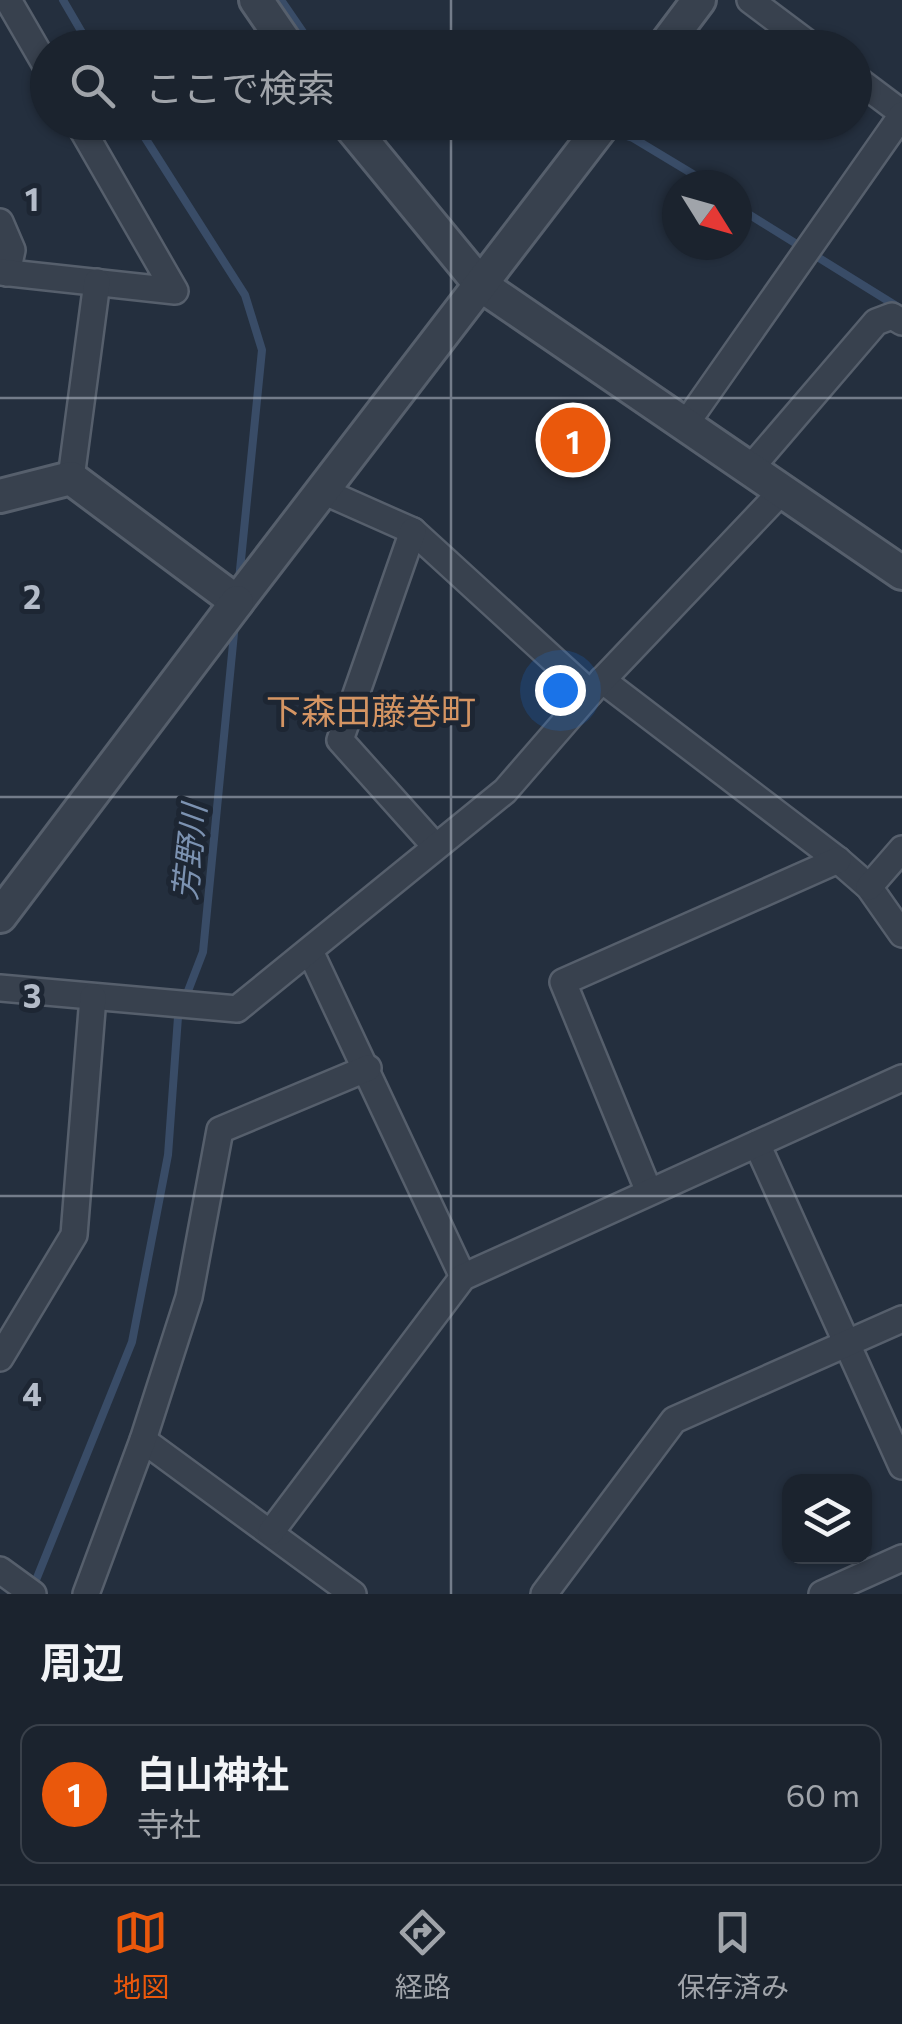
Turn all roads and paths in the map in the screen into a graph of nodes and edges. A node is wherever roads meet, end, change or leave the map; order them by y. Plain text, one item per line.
1 (8, 0) edge
2 (256, 0) edge
3 (699, 0) edge
4 (750, 0) edge
5 (277, 30) edge
6 (676, 30) edge
7 (790, 30) edge
8 (30, 38) edge
9 (872, 91) edge
10 (902, 114) edge
11 (88, 140) edge
12 (361, 140) edge
13 (591, 140) edge
14 (0, 222) edge
15 (4, 273) edge
16 (97, 282) junction
17 (481, 284) junction
18 (902, 322) edge
19 (685, 426) junction
20 (749, 470) junction
21 (71, 478) junction
22 (324, 492) junction
23 (782, 492) junction
24 (0, 496) edge
25 (412, 531) junction
26 (902, 573) edge
27 (236, 602) junction
28 (596, 686) junction
29 (435, 846) junction
30 (902, 850) edge
31 (838, 860) junction
32 (869, 888) junction
33 (0, 916) edge
34 (902, 934) edge
35 (310, 952) junction
36 (0, 988) edge
37 (93, 997) junction
38 (368, 1068) junction
39 (902, 1078) edge
40 (757, 1144) junction
41 (648, 1192) junction
42 (463, 1277) junction
43 (902, 1319) edge
44 (846, 1343) junction
45 (0, 1358) edge
46 (143, 1440) junction
47 (902, 1466) edge
48 (271, 1532) junction
49 (902, 1558) edge
50 (0, 1570) edge
51 (33, 1594) edge
52 (86, 1594) edge
53 (353, 1594) edge
54 (544, 1594) edge
55 (822, 1594) edge

1 - 8 street
2 - 5 street
3 - 6 street
4 - 7 street
9 - 10 street
10 - 19 street
11 - 16 street
12 - 17 street
13 - 17 street
14 - 15 street
15 - 16 street
16 - 21 street
17 - 19 street
17 - 22 street
18 - 20 street
19 - 20 street
20 - 23 street
21 - 24 street
21 - 27 street
22 - 25 street
22 - 27 street
23 - 26 street
23 - 28 street
25 - 28 street
25 - 29 street
27 - 33 street
28 - 29 street
28 - 31 street
29 - 35 street
30 - 32 street
31 - 32 street
31 - 41 street
32 - 34 street
35 - 37 street
35 - 38 street
36 - 37 street
37 - 45 street
38 - 42 street
38 - 46 street
39 - 40 street
40 - 41 street
40 - 44 street
41 - 42 street
42 - 48 street
43 - 44 street
44 - 47 street
44 - 54 street
46 - 48 street
46 - 52 street
48 - 53 street
49 - 55 street
50 - 51 street

